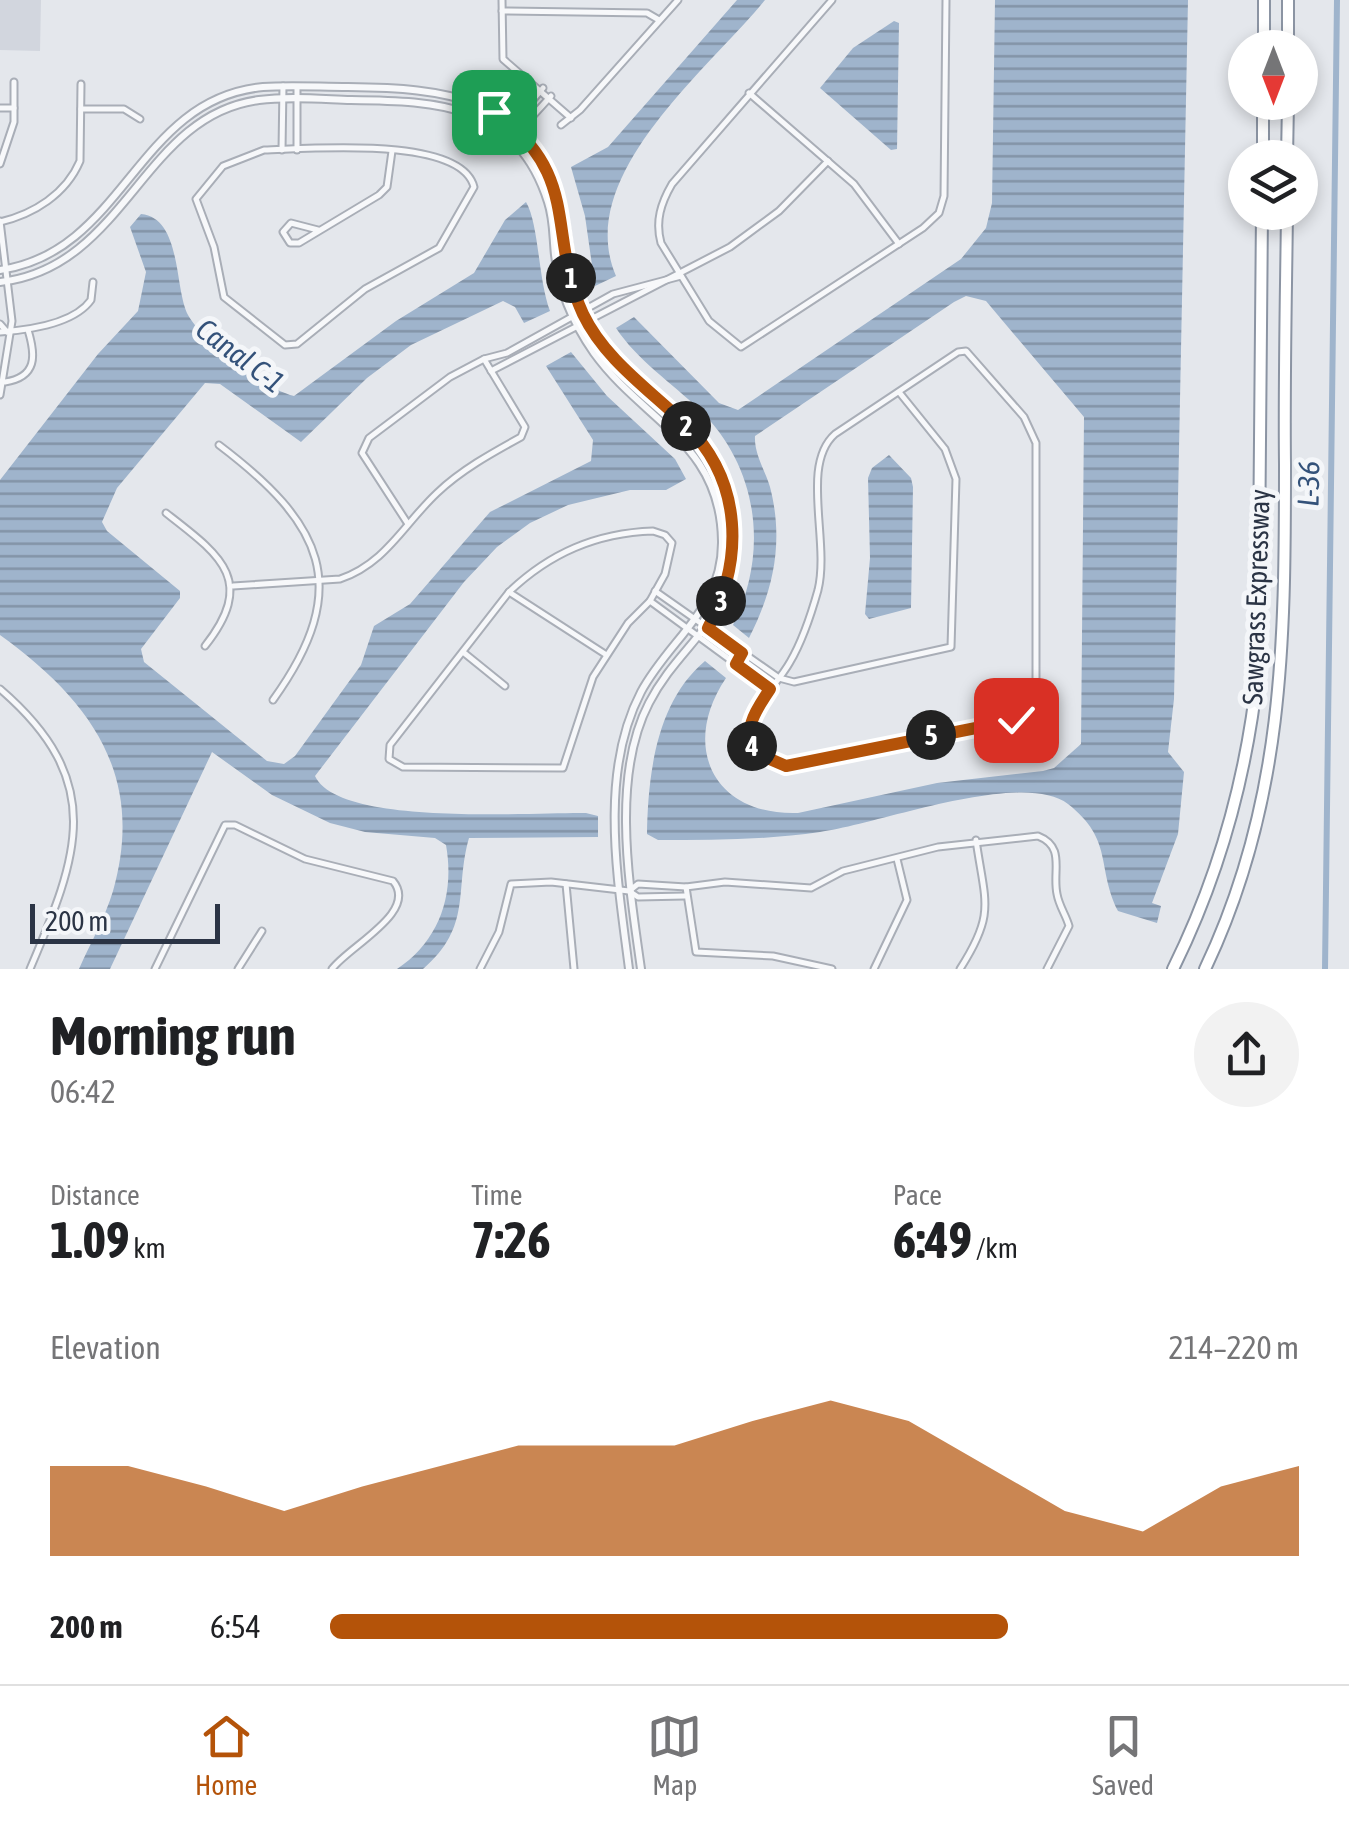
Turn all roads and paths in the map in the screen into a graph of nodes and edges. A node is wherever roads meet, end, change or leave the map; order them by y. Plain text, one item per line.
1 (502, 0) edge
2 (678, 0) edge
3 (832, 0) edge
4 (946, 0) edge
5 (1264, 0) edge
6 (1288, 0) edge
7 (502, 11) junction
8 (659, 20) junction
9 (1264, 30) edge
10 (1288, 30) edge
11 (14, 82) dead end
12 (80, 84) dead end
13 (283, 86) junction
14 (297, 87) junction
15 (543, 88) junction
16 (749, 93) junction
17 (551, 96) junction
18 (283, 99) junction
19 (297, 99) junction
20 (0, 108) edge
21 (14, 108) junction
22 (80, 110) junction
23 (571, 118) junction
24 (140, 119) dead end
25 (512, 125) junction
26 (561, 125) dead end
27 (519, 132) junction
28 (507, 138) junction
29 (282, 150) junction
30 (297, 150) junction
31 (392, 151) junction
32 (828, 161) junction
33 (0, 164) edge
34 (0, 222) edge
35 (318, 230) junction
36 (1262, 230) edge
37 (1287, 230) edge
38 (900, 244) junction
39 (3, 270) edge
40 (681, 276) junction
41 (4, 281) edge
42 (93, 282) dead end
43 (582, 311) junction
44 (572, 316) junction
45 (588, 322) junction
46 (0, 324) edge
47 (577, 328) junction
48 (28, 330) junction
49 (4, 332) edge
50 (484, 359) junction
51 (491, 371) junction
52 (4, 382) junction
53 (899, 392) junction
54 (0, 395) edge
55 (218, 445) dead end
56 (166, 513) dead end
57 (408, 524) junction
58 (319, 581) junction
59 (233, 586) junction
60 (656, 591) junction
61 (510, 592) junction
62 (650, 601) junction
63 (697, 621) junction
64 (708, 628) junction
65 (690, 631) junction
66 (700, 639) junction
67 (205, 646) dead end
68 (463, 652) junction
69 (742, 653) junction
70 (605, 654) junction
71 (736, 664) junction
72 (778, 678) junction
73 (505, 686) dead end
74 (0, 689) edge
75 (770, 689) junction
76 (273, 700) dead end
77 (976, 840) junction
78 (897, 858) junction
79 (566, 884) junction
80 (686, 887) junction
81 (618, 890) junction
82 (629, 891) junction
83 (684, 896) junction
84 (262, 931) dead end
85 (30, 969) edge
86 (155, 969) edge
87 (238, 969) edge
88 (332, 969) edge
89 (480, 969) edge
90 (574, 969) edge
91 (629, 969) edge
92 (641, 969) edge
93 (832, 969) edge
94 (874, 969) edge
95 (960, 969) edge
96 (1047, 969) edge
97 (1173, 969) edge
98 (1205, 969) edge

1 - 7 street
2 - 8 street
3 - 16 street
4 - 38 street
5 - 9 highway
6 - 10 highway
7 - 8 street
7 - 15 street
8 - 23 street
11 - 21 street
12 - 22 street
13 - 14 street
13 - 18 street
13 - 39 street
14 - 19 street
14 - 25 street
15 - 17 street
15 - 25 street
16 - 32 street
16 - 40 street
17 - 23 street
17 - 27 street
18 - 19 street
18 - 29 street
18 - 41 street
19 - 28 street
19 - 30 street
20 - 21 street
21 - 33 street
22 - 24 street
22 - 34 street
23 - 26 street
25 - 27 street
25 - 28 street
27 - 28 street
27 - 43 street
28 - 44 street
29 - 30 street
29 - 31 street
30 - 31 street
31 - 35 street
32 - 38 street
32 - 40 street
34 - 39 street
35 - 35 street
36 - 97 highway, Sawgrass Expressway
37 - 98 highway, Sawgrass Expressway
38 - 40 street
39 - 41 street
40 - 43 street
40 - 45 street
41 - 49 street
42 - 48 street
43 - 44 street
43 - 45 street
44 - 47 street
44 - 50 street
45 - 47 street
45 - 64 street
46 - 49 street
47 - 51 street
47 - 63 street
48 - 49 street
48 - 52 street
49 - 52 street
50 - 51 street
50 - 57 street
51 - 57 street
52 - 54 street
53 - 72 street
53 - 72 street
53 - 75 street
55 - 58 street
56 - 59 street
57 - 58 street
58 - 59 street
58 - 76 street
59 - 67 street
60 - 61 street
60 - 62 street
60 - 63 street
61 - 68 street
61 - 70 street
62 - 65 street
62 - 70 street
63 - 64 street
63 - 65 street
64 - 66 street
64 - 69 street
65 - 66 street
65 - 81 street
66 - 71 street
66 - 82 street
68 - 70 street
68 - 73 street
69 - 71 street
69 - 72 street
71 - 75 street
72 - 75 street
74 - 85 street
77 - 78 street
77 - 95 street
77 - 96 street
78 - 80 street
78 - 94 street
79 - 81 street
79 - 89 street
79 - 90 street
80 - 82 street
80 - 83 street
81 - 82 street
81 - 91 street
82 - 83 street
82 - 92 street
83 - 93 street
84 - 87 street
86 - 88 street

